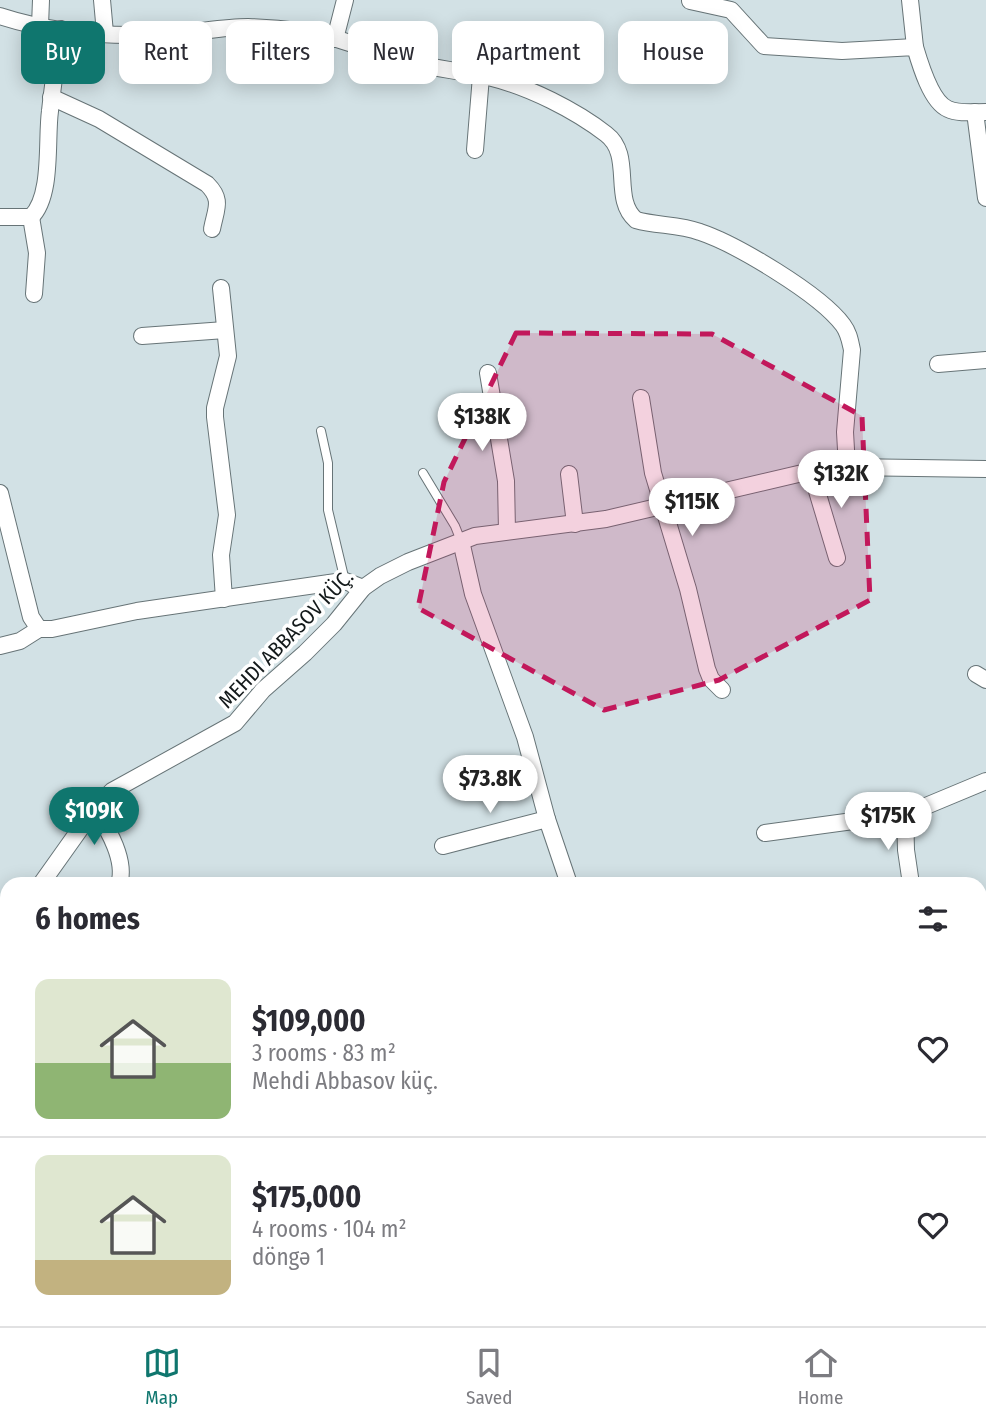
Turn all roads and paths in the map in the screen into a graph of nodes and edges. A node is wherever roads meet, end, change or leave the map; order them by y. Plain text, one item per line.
1 (41, 0) edge
2 (102, 0) edge
3 (345, 0) edge
4 (910, 0) edge
5 (690, 1) edge
6 (0, 16) edge
7 (21, 21) edge
8 (40, 21) edge
9 (104, 21) edge
10 (105, 33) edge
11 (335, 39) junction
12 (915, 47) junction
13 (452, 70) edge
14 (53, 84) edge
15 (480, 84) edge
16 (512, 84) edge
17 (51, 97) junction
18 (980, 112) edge
19 (475, 150) dead end
20 (986, 198) edge
21 (31, 216) junction
22 (0, 218) edge
23 (212, 229) dead end
24 (221, 288) dead end
25 (34, 295) dead end
26 (225, 330) junction
27 (142, 336) dead end
28 (986, 360) edge
29 (939, 364) dead end
30 (488, 373) dead end
31 (641, 398) dead end
32 (321, 431) dead end
33 (847, 467) junction
34 (986, 469) edge
35 (811, 471) junction
36 (423, 473) dead end
37 (569, 474) dead end
38 (0, 493) edge
39 (663, 507) junction
40 (575, 524) junction
41 (507, 531) junction
42 (461, 541) junction
43 (837, 558) dead end
44 (345, 581) junction
45 (363, 588) junction
46 (224, 599) junction
47 (38, 629) junction
48 (0, 646) edge
49 (722, 690) dead end
50 (986, 781) edge
51 (95, 808) junction
52 (905, 813) junction
53 (547, 819) junction
54 (765, 832) dead end
55 (443, 846) dead end
56 (46, 877) edge
57 (120, 877) edge
58 (567, 877) edge
59 (910, 877) edge

1 - 8 street
2 - 9 street
3 - 11 street
4 - 12 street
5 - 12 street
6 - 7 street
10 - 11 street
11 - 13 street
12 - 18 street
14 - 17 street
15 - 19 street
16 - 33 street
17 - 21 street
17 - 23 street
18 - 20 street
21 - 22 street
21 - 25 street
24 - 26 street
26 - 27 street
26 - 46 street
28 - 29 street
30 - 41 street
31 - 39 street
32 - 44 lane
33 - 34 street, MEHDI ABBASOV KÜÇ.
33 - 35 street, MEHDI ABBASOV KÜÇ.
35 - 39 street, MEHDI ABBASOV KÜÇ.
35 - 43 street
36 - 42 lane
37 - 40 street
38 - 47 street
39 - 40 street, MEHDI ABBASOV KÜÇ.
39 - 49 street
40 - 41 street, MEHDI ABBASOV KÜÇ.
41 - 42 street, MEHDI ABBASOV KÜÇ.
42 - 45 street, MEHDI ABBASOV KÜÇ.
42 - 53 street
44 - 45 street
44 - 46 street
45 - 51 street, MEHDI ABBASOV KÜÇ.
46 - 47 street
47 - 48 street
50 - 52 street
51 - 56 street, MEHDI ABBASOV KÜÇ.
51 - 57 street
52 - 54 street
52 - 59 street
53 - 55 street
53 - 58 street

